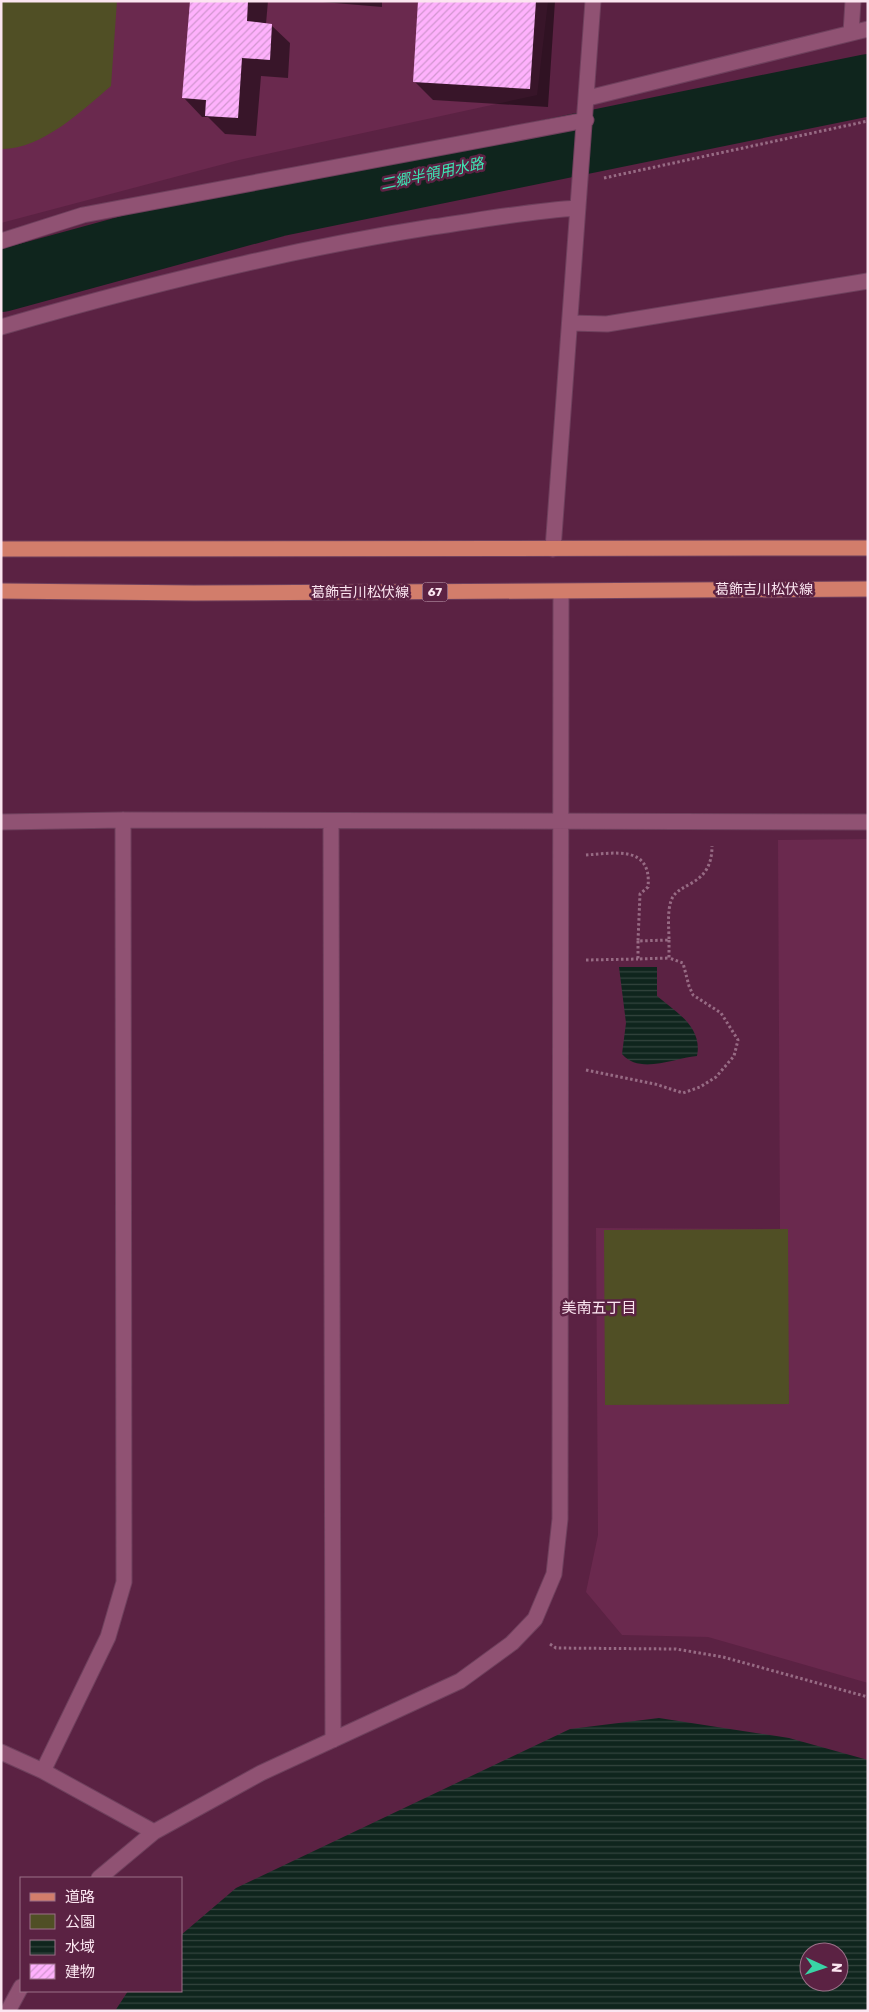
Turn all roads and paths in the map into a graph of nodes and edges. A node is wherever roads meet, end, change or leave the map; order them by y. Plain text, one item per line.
1 (593, 1) edge
2 (853, 1) edge
3 (868, 29) edge
4 (851, 33) junction
5 (588, 98) junction
6 (586, 120) junction
7 (578, 208) junction
8 (1, 240) edge
9 (868, 281) edge
10 (570, 323) junction
11 (1, 327) edge
12 (868, 548) edge
13 (1, 549) edge
14 (553, 549) junction
15 (868, 589) edge
16 (1, 591) edge
17 (561, 592) junction
18 (123, 820) junction
19 (331, 821) junction
20 (1, 822) edge
21 (561, 822) junction
22 (712, 822) junction
23 (868, 822) edge
24 (586, 855) dead end
25 (638, 940) junction
26 (669, 940) junction
27 (669, 958) junction
28 (638, 959) junction
29 (586, 960) dead end
30 (586, 1070) dead end
31 (550, 1644) dead end
32 (868, 1697) edge
33 (333, 1740) junction
34 (1, 1752) edge
35 (43, 1771) junction
36 (154, 1832) junction
37 (100, 1877) edge
38 (20, 1989) edge
39 (8, 2011) edge

1 - 5 street
2 - 4 street
3 - 4 street
4 - 5 street
5 - 6 street
6 - 7 street
6 - 8 street
7 - 10 street
7 - 11 street
9 - 10 street
10 - 14 street
12 - 14 main road
13 - 14 main road
15 - 17 main road, 葛飾吉川松伏線 / 67
16 - 17 main road, 葛飾吉川松伏線 / 67
17 - 21 street
18 - 19 street
18 - 20 street
18 - 35 street
19 - 21 street
19 - 33 street
21 - 22 street
21 - 33 street
22 - 23 street
22 - 26 path
24 - 25 path
25 - 26 path
25 - 28 path
26 - 27 path
27 - 28 path
27 - 30 path
28 - 29 path
31 - 32 path
33 - 36 street
34 - 35 street
35 - 36 street
36 - 37 street
38 - 39 street

